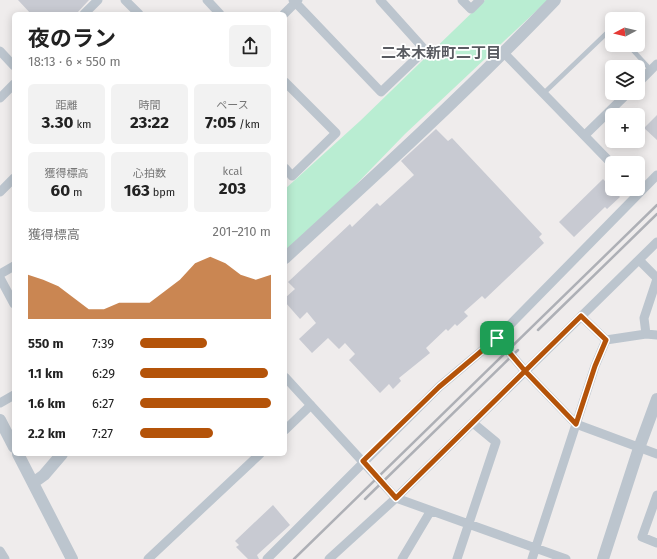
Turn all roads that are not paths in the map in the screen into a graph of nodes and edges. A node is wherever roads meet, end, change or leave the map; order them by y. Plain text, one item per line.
1 (98, 0) edge
2 (125, 0) edge
3 (207, 0) edge
4 (380, 0) edge
5 (462, 0) edge
6 (480, 0) edge
7 (555, 0) edge
8 (296, 1) edge
9 (86, 12) edge
10 (137, 12) edge
11 (218, 12) edge
12 (286, 12) edge
13 (605, 35) edge
14 (0, 51) edge
15 (636, 52) edge
16 (504, 53) junction
17 (12, 64) edge
18 (654, 67) edge
19 (645, 76) edge
20 (287, 84) edge
21 (12, 86) edge
22 (544, 93) junction
23 (0, 98) edge
24 (621, 100) edge
25 (585, 135) junction
26 (605, 156) edge
27 (287, 170) edge
28 (657, 175) edge
29 (12, 180) edge
30 (645, 185) edge
31 (0, 192) edge
32 (632, 196) edge
33 (657, 242) edge
34 (287, 256) edge
35 (639, 260) junction
36 (12, 267) edge
37 (0, 274) edge
38 (0, 278) edge
39 (657, 278) edge
40 (12, 300) edge
41 (581, 316) junction
42 (646, 334) junction
43 (657, 335) edge
44 (497, 338) junction
45 (606, 340) junction
46 (525, 371) junction
47 (287, 379) edge
48 (12, 396) edge
49 (657, 399) edge
50 (0, 403) edge
51 (311, 405) junction
52 (0, 420) edge
53 (473, 423) junction
54 (576, 424) junction
55 (287, 428) edge
56 (12, 442) edge
57 (638, 448) junction
58 (657, 454) edge
59 (19, 456) edge
60 (60, 456) edge
61 (258, 456) edge
62 (363, 461) junction
63 (33, 483) junction
64 (657, 495) edge
65 (396, 498) junction
66 (430, 512) junction
67 (468, 525) junction
68 (657, 543) edge
69 (536, 549) junction
70 (0, 551) edge
71 (150, 558) edge
72 (5, 559) edge
73 (72, 559) edge
74 (267, 559) edge
75 (329, 559) edge
76 (402, 559) edge
77 (457, 559) edge
78 (532, 559) edge
79 (566, 559) edge
80 (603, 559) edge

1 - 9 street
2 - 10 street
3 - 11 street
4 - 8 street
5 - 6 street
7 - 16 street
8 - 12 street
13 - 22 lane
14 - 17 street
15 - 18 lane
16 - 22 street
16 - 34 street
18 - 19 street
20 - 27 street
21 - 23 street
22 - 25 street
24 - 25 street
25 - 26 street
28 - 30 street
29 - 31 street
32 - 44 street
33 - 35 street
35 - 39 street
35 - 41 street
36 - 37 street
38 - 40 street
39 - 42 street
41 - 45 street
41 - 46 street
42 - 43 street
42 - 45 street
44 - 46 street
44 - 62 street
45 - 54 street
46 - 53 street
46 - 54 street
47 - 51 street
48 - 50 street
49 - 57 street
51 - 55 street
51 - 62 street
52 - 56 street
53 - 65 street
53 - 67 street
54 - 57 street
54 - 69 street
57 - 58 street
57 - 80 street
59 - 63 street
60 - 63 street
61 - 71 street
62 - 65 street
62 - 74 street
63 - 73 street
64 - 68 street
65 - 66 street
65 - 75 street
66 - 67 street
66 - 76 street
67 - 69 street
67 - 77 street
69 - 78 street
69 - 79 street
70 - 72 street

